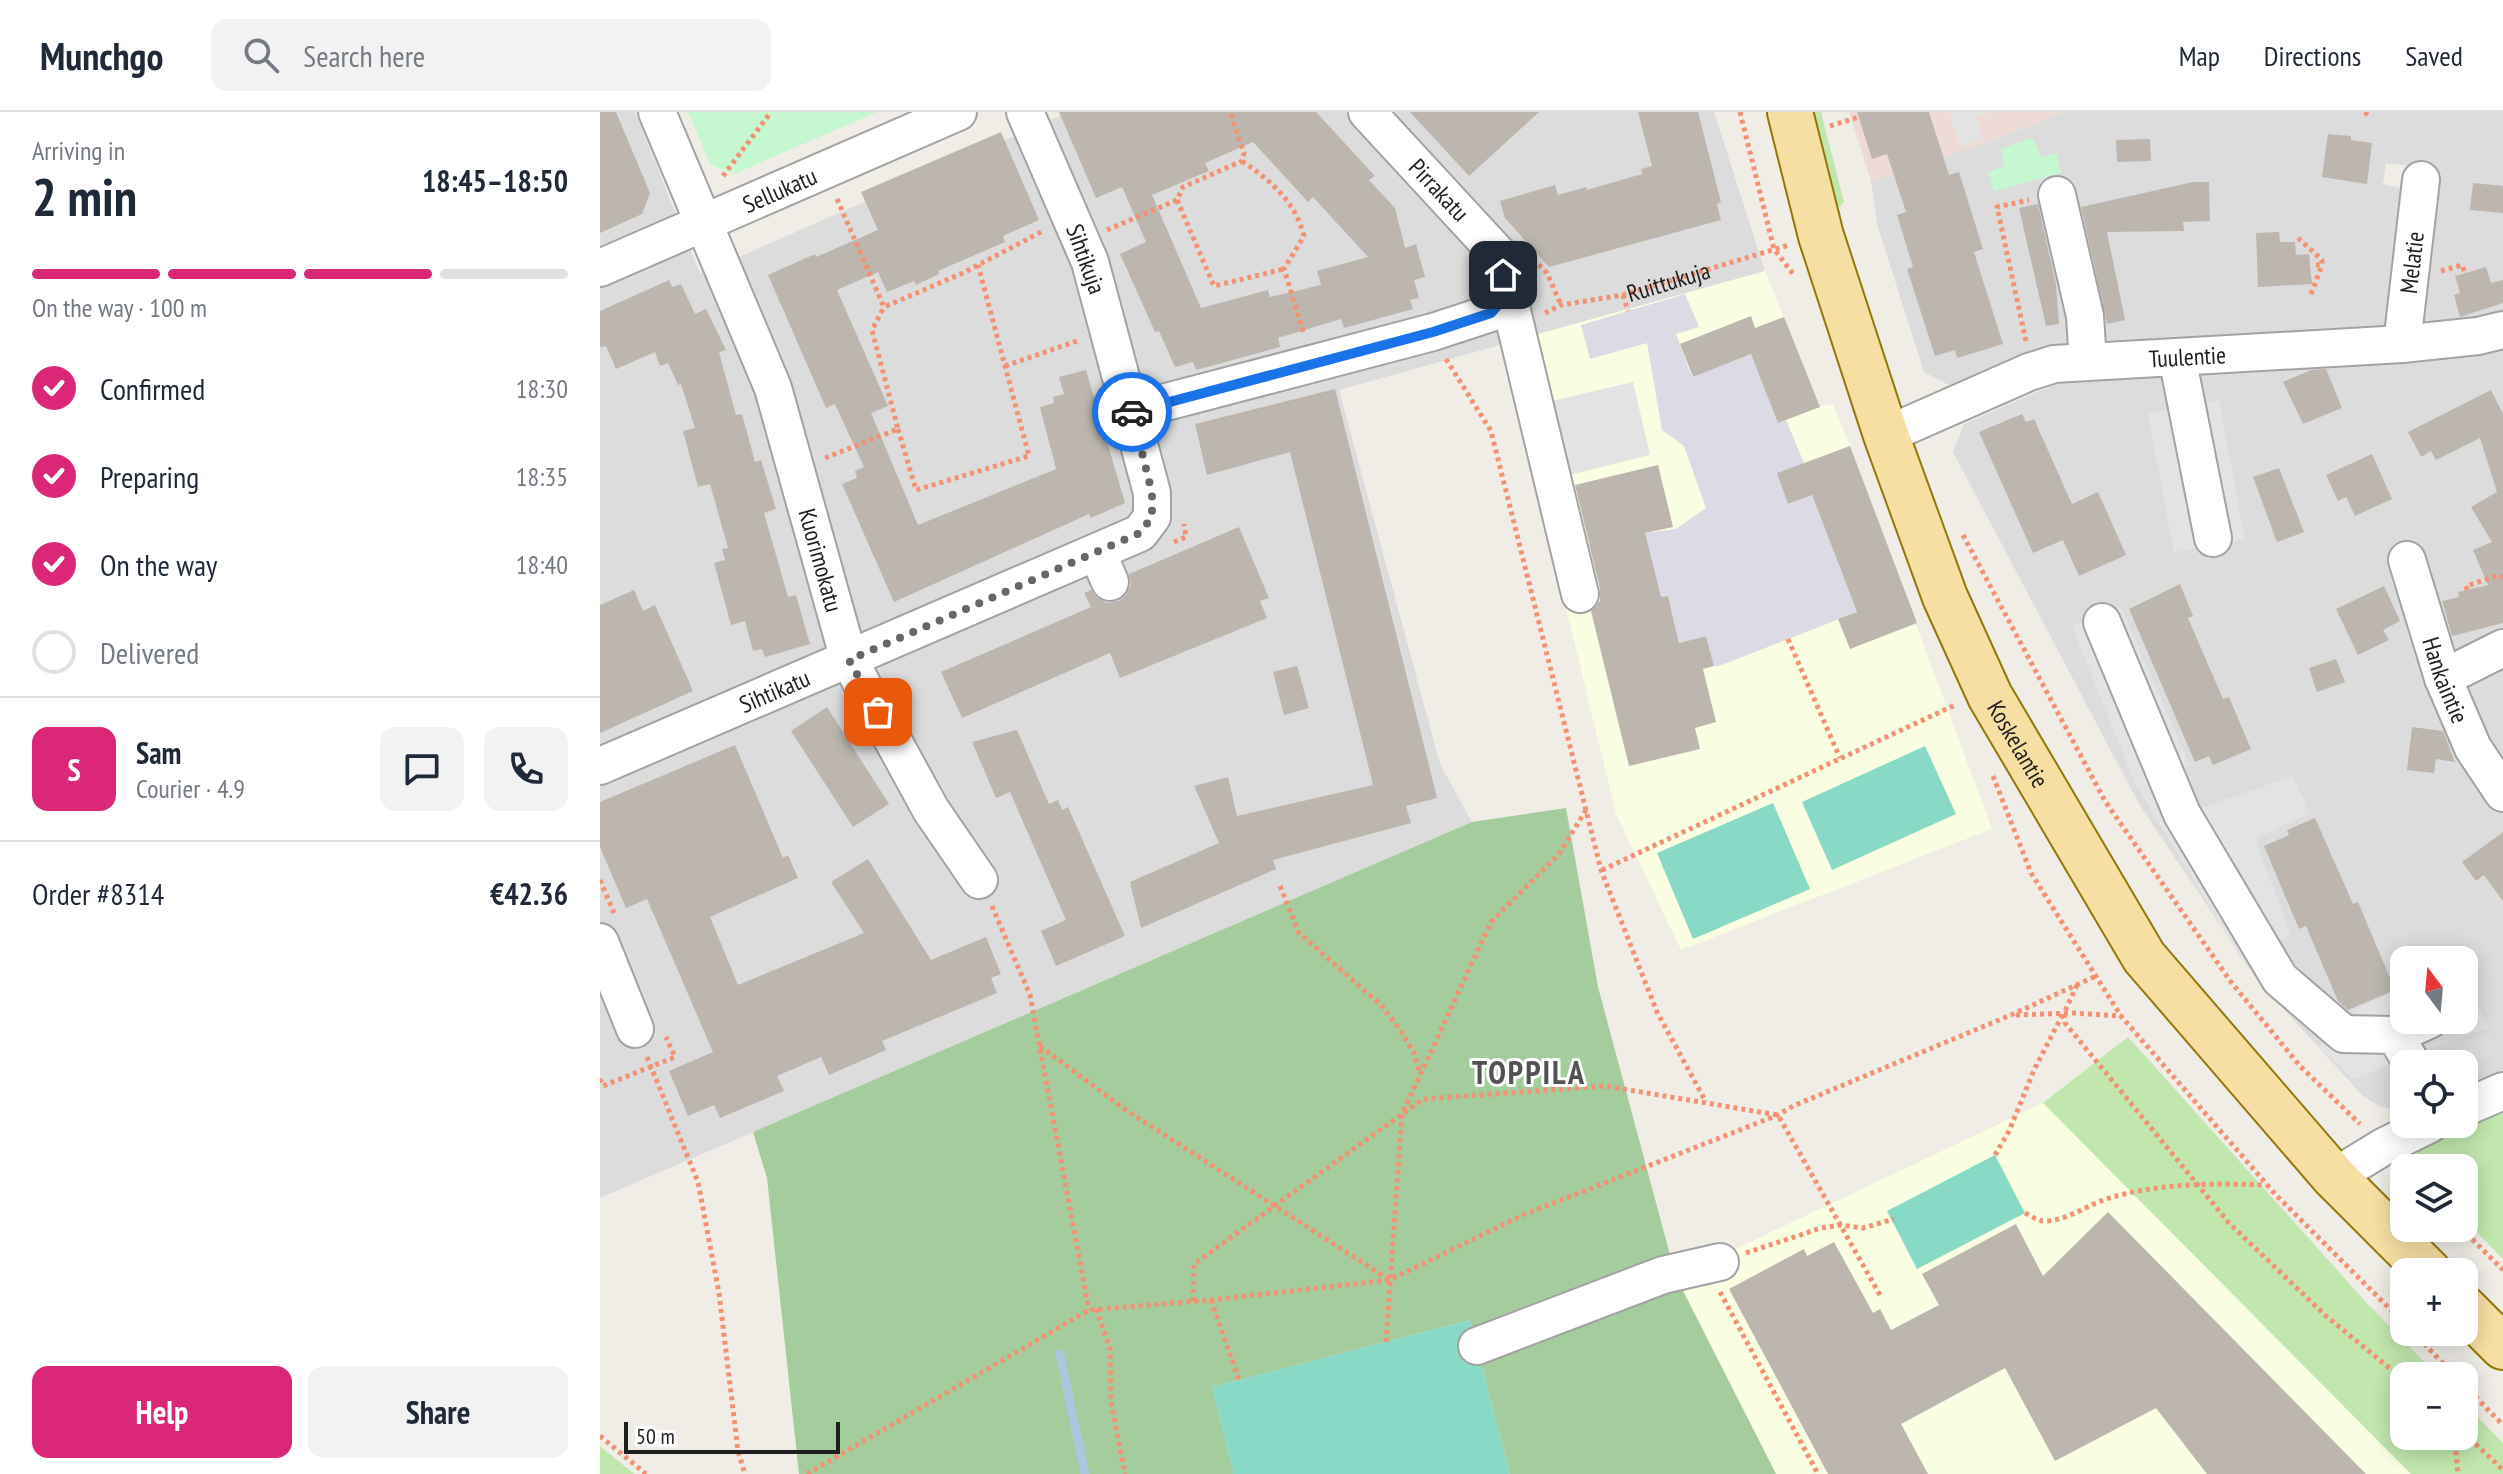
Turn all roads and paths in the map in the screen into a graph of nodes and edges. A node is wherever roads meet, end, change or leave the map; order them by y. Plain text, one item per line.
1 (657, 112) edge
2 (771, 112) edge
3 (958, 112) edge
4 (1025, 112) edge
5 (1230, 112) edge
6 (1367, 112) edge
7 (1790, 112) edge
8 (2365, 112) edge
9 (1859, 117) dead end
10 (2370, 118) dead end
11 (1830, 126) dead end
12 (1242, 161) junction
13 (723, 176) dead end
14 (2421, 180) dead end
15 (835, 195) dead end
16 (2057, 195) joint
17 (1177, 200) junction
18 (1040, 217) dead end
19 (703, 221) junction
20 (1099, 234) dead end
21 (2298, 238) dead end
22 (1774, 249) dead end
23 (978, 265) junction
24 (600, 268) edge
25 (1284, 269) junction
26 (2311, 294) dead end
27 (1623, 295) junction
28 (1500, 304) junction
29 (1561, 305) dead end
30 (884, 307) junction
31 (1628, 311) dead end
32 (1109, 330) junction
33 (2503, 330) edge
34 (1308, 344) dead end
35 (2402, 344) junction
36 (1439, 348) dead end
37 (2177, 357) junction
38 (2088, 362) junction
39 (1005, 366) junction
40 (2029, 372) junction
41 (1132, 411) junction
42 (898, 429) junction
43 (1886, 435) junction
44 (815, 461) dead end
45 (1183, 523) dead end
46 (1963, 534) dead end
47 (2213, 538) dead end
48 (1173, 543) dead end
49 (2407, 560) dead end
50 (2503, 577) edge
51 (2467, 590) dead end
52 (1580, 594) dead end
53 (2102, 622) dead end
54 (1788, 639) dead end
55 (2503, 648) edge
56 (849, 660) junction
57 (2443, 678) junction
58 (1964, 701) dead end
59 (1840, 758) junction
60 (600, 766) edge
61 (2503, 793) edge
62 (1586, 810) junction
63 (1601, 870) junction
64 (979, 880) dead end
65 (1280, 886) dead end
66 (1006, 933) dead end
67 (600, 942) edge
68 (2096, 976) dead end
69 (2078, 984) junction
70 (2064, 1013) junction
71 (2011, 1015) junction
72 (2121, 1016) dead end
73 (635, 1029) dead end
74 (2417, 1034) edge
75 (1039, 1046) junction
76 (2404, 1050) edge
77 (651, 1067) dead end
78 (1421, 1075) junction
79 (2503, 1091) edge
80 (1706, 1102) junction
81 (2478, 1102) edge
82 (1402, 1114) junction
83 (1778, 1115) junction
84 (2401, 1138) edge
85 (2383, 1147) junction
86 (1995, 1155) dead end
87 (2334, 1177) junction
88 (2199, 1184) junction
89 (2267, 1185) dead end
90 (1276, 1205) junction
91 (2025, 1213) dead end
92 (1894, 1219) dead end
93 (1841, 1225) junction
94 (2475, 1242) edge
95 (2415, 1258) edge
96 (1720, 1262) junction
97 (2503, 1270) edge
98 (1389, 1280) junction
99 (1880, 1295) dead end
100 (1211, 1300) junction
101 (1193, 1301) junction
102 (1093, 1309) junction
103 (2478, 1322) edge
104 (1386, 1342) dead end
105 (1477, 1346) dead end
106 (2426, 1346) edge
107 (2503, 1347) edge
108 (2442, 1362) edge
109 (2390, 1369) edge
110 (1239, 1380) dead end
111 (2478, 1399) edge
112 (2503, 1425) edge
113 (600, 1436) edge
114 (2478, 1446) edge
115 (2456, 1450) edge
116 (2503, 1470) edge
117 (646, 1474) edge
118 (745, 1474) edge
119 (807, 1474) edge
120 (1125, 1474) edge
121 (1818, 1474) edge
122 (2458, 1474) edge

1 - 19 street, Kuorimokatu
2 - 13 path
3 - 19 street, Sellukatu
4 - 32 street, Sihtikuja
5 - 12 path
6 - 28 street, Pirrakatu
7 - 43 main road, Koskelantie
8 - 10 path
9 - 11 path
12 - 17 path
12 - 25 path
14 - 35 street, Melatie
15 - 30 path
16 - 38 street
16 - 40 path
17 - 20 path
17 - 25 path
18 - 23 path
19 - 24 street, Sellukatu
19 - 56 street, Kuorimokatu
21 - 26 path
22 - 27 path, Ruittukuja
23 - 30 path
23 - 39 path
25 - 34 path
27 - 29 path, Ruittukuja
27 - 31 path
28 - 41 street
28 - 52 street, Pirrakatu
30 - 42 path
32 - 39 path
32 - 41 street, Sihtikuja
33 - 35 street, Tuulentie
35 - 37 street, Tuulentie
36 - 62 path
37 - 38 street, Tuulentie
37 - 47 street
38 - 40 street, Tuulentie
39 - 42 path
40 - 43 street, Tuulentie
41 - 56 street, Sihtikatu
42 - 44 path
43 - 87 main road, Koskelantie
45 - 48 path
46 - 85 path
49 - 57 street, Hankaintie
50 - 51 path
53 - 76 street
54 - 59 path
55 - 57 street
56 - 60 street, Sihtikatu
56 - 64 street, Kuorimokatu
57 - 61 street, Hankaintie
58 - 59 path
59 - 63 path
62 - 63 path
62 - 78 path
63 - 80 path
65 - 78 path
66 - 75 path
67 - 73 street
68 - 69 path
69 - 70 path
69 - 71 path
70 - 71 path
70 - 72 path
70 - 86 path
70 - 88 path
71 - 83 path
74 - 76 street
75 - 90 path
75 - 102 path
77 - 118 path
78 - 82 path
79 - 81 street
80 - 82 path
80 - 83 path
82 - 90 path
82 - 98 path
83 - 93 path
83 - 98 path
84 - 85 street
85 - 87 street
87 - 95 main road, Koskelantie
88 - 89 path
88 - 91 path
88 - 109 path
90 - 98 path
90 - 101 path
92 - 93 path
93 - 96 path
93 - 99 path
94 - 97 path
96 - 105 street
96 - 121 path
98 - 100 path
98 - 104 path
100 - 101 path
100 - 110 path
101 - 102 path
102 - 119 path
102 - 120 path
103 - 107 main road
106 - 108 path
111 - 112 path
113 - 117 path
114 - 116 path
115 - 122 path

